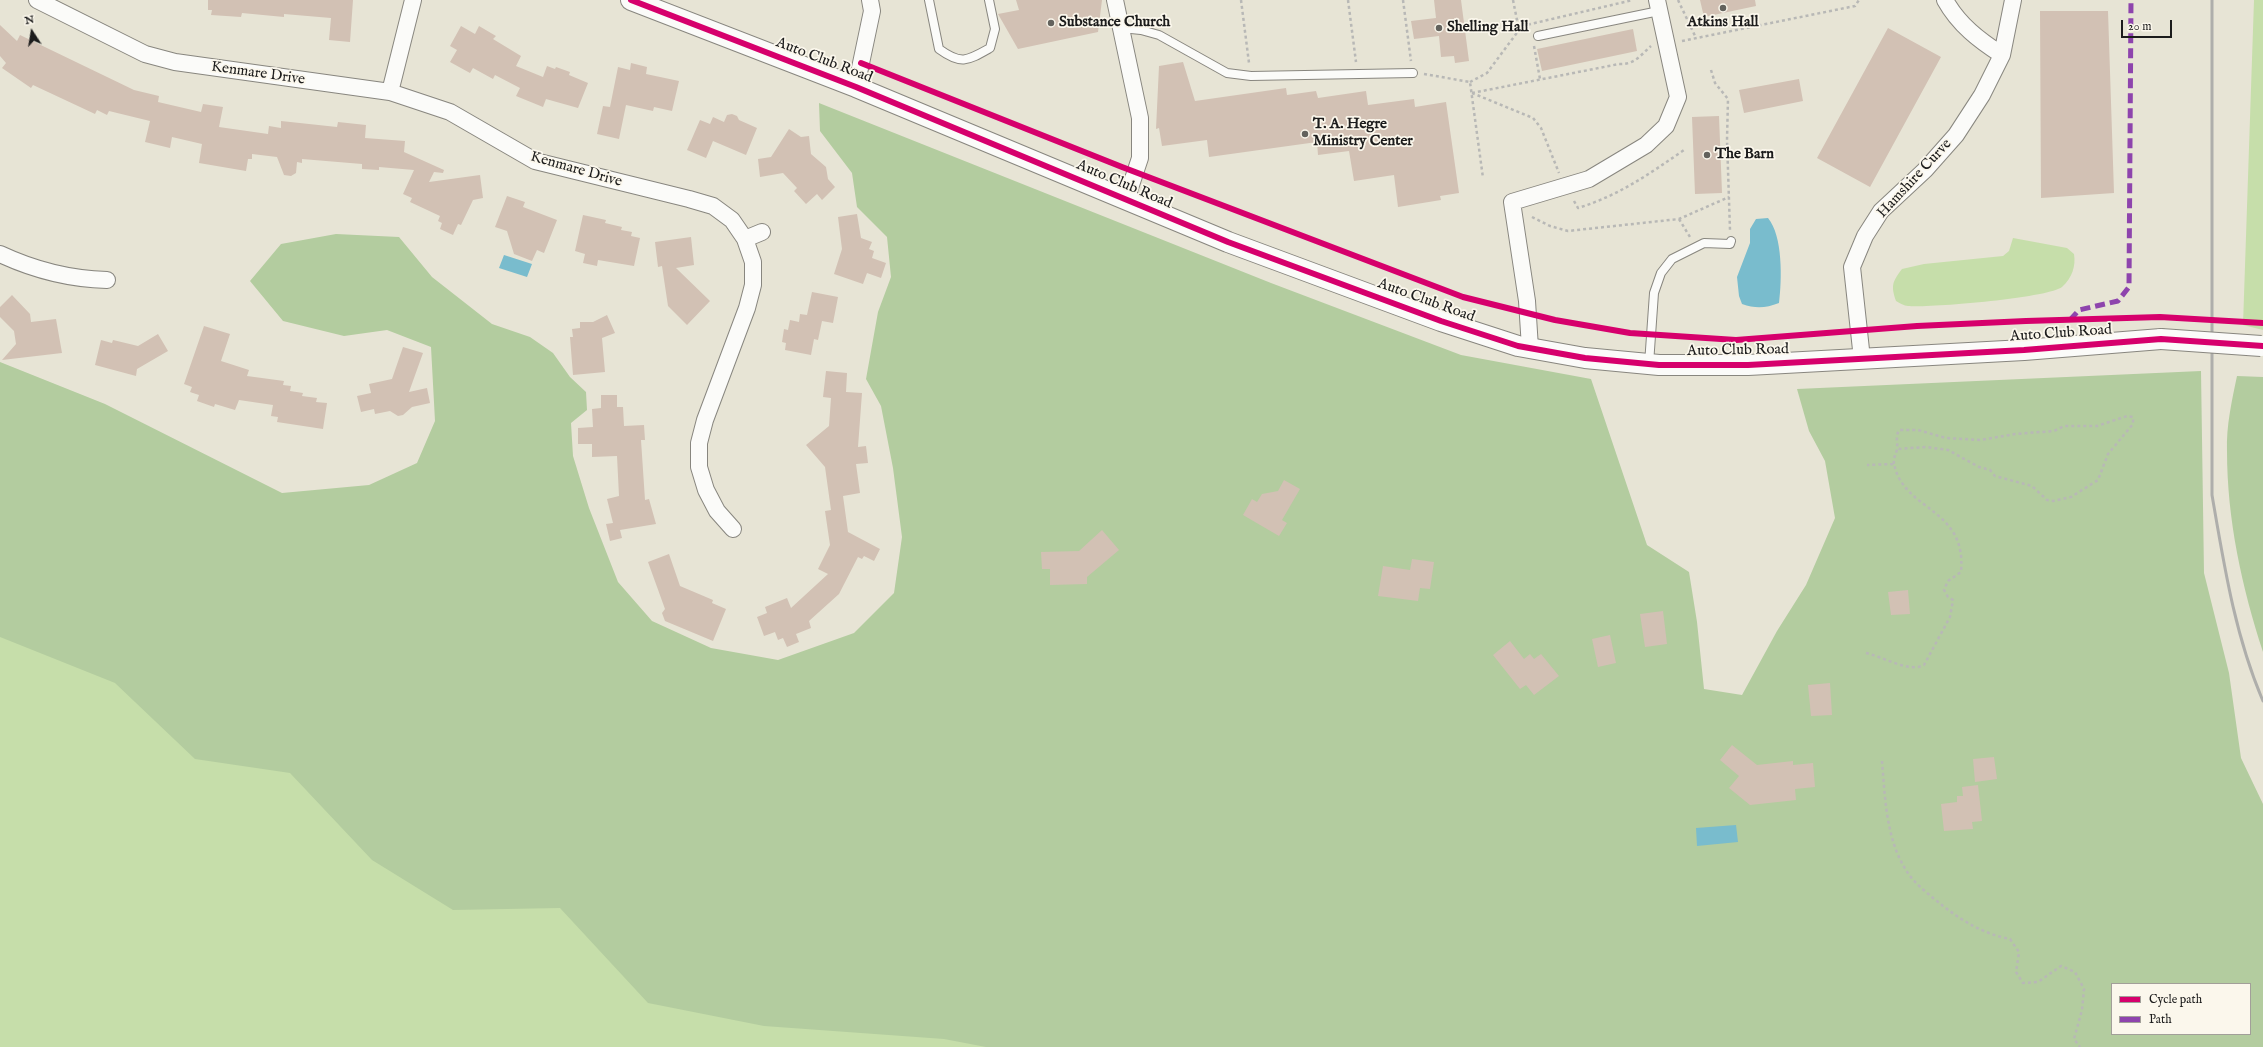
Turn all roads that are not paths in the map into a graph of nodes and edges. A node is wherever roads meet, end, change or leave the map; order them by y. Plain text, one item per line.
1 (37, 0) edge
2 (413, 0) edge
3 (632, 0) edge
4 (870, 0) edge
5 (929, 0) edge
6 (989, 0) edge
7 (1115, 0) edge
8 (1945, 0) edge
9 (2012, 0) edge
10 (1658, 5) edge
11 (1121, 28) junction
12 (1538, 36) road end
13 (2002, 54) junction
14 (1413, 73) road end
15 (856, 87) junction
16 (390, 92) junction
17 (1126, 200) junction
18 (762, 232) dead end
19 (745, 239) junction
20 (1731, 241) road end
21 (0, 254) edge
22 (107, 280) dead end
23 (2262, 346) edge
24 (1530, 348) junction
25 (1862, 359) junction
26 (1649, 365) junction
27 (733, 530) dead end

1 - 16 street, Kenmare Drive
2 - 16 street
3 - 15 street, Auto Club Road
4 - 15 street
5 - 6 lane
7 - 11 street
8 - 13 street
9 - 13 street, Hamshire Curve
10 - 12 lane
10 - 24 street
11 - 14 lane
11 - 17 street
13 - 25 street, Hamshire Curve
15 - 17 street, Auto Club Road
16 - 19 street, Kenmare Drive
17 - 24 street, Auto Club Road
18 - 19 street
19 - 27 street, Kenmare Drive
20 - 26 lane
21 - 22 street
23 - 25 street, Auto Club Road, bridge
24 - 26 street, Auto Club Road
25 - 26 street, Auto Club Road

